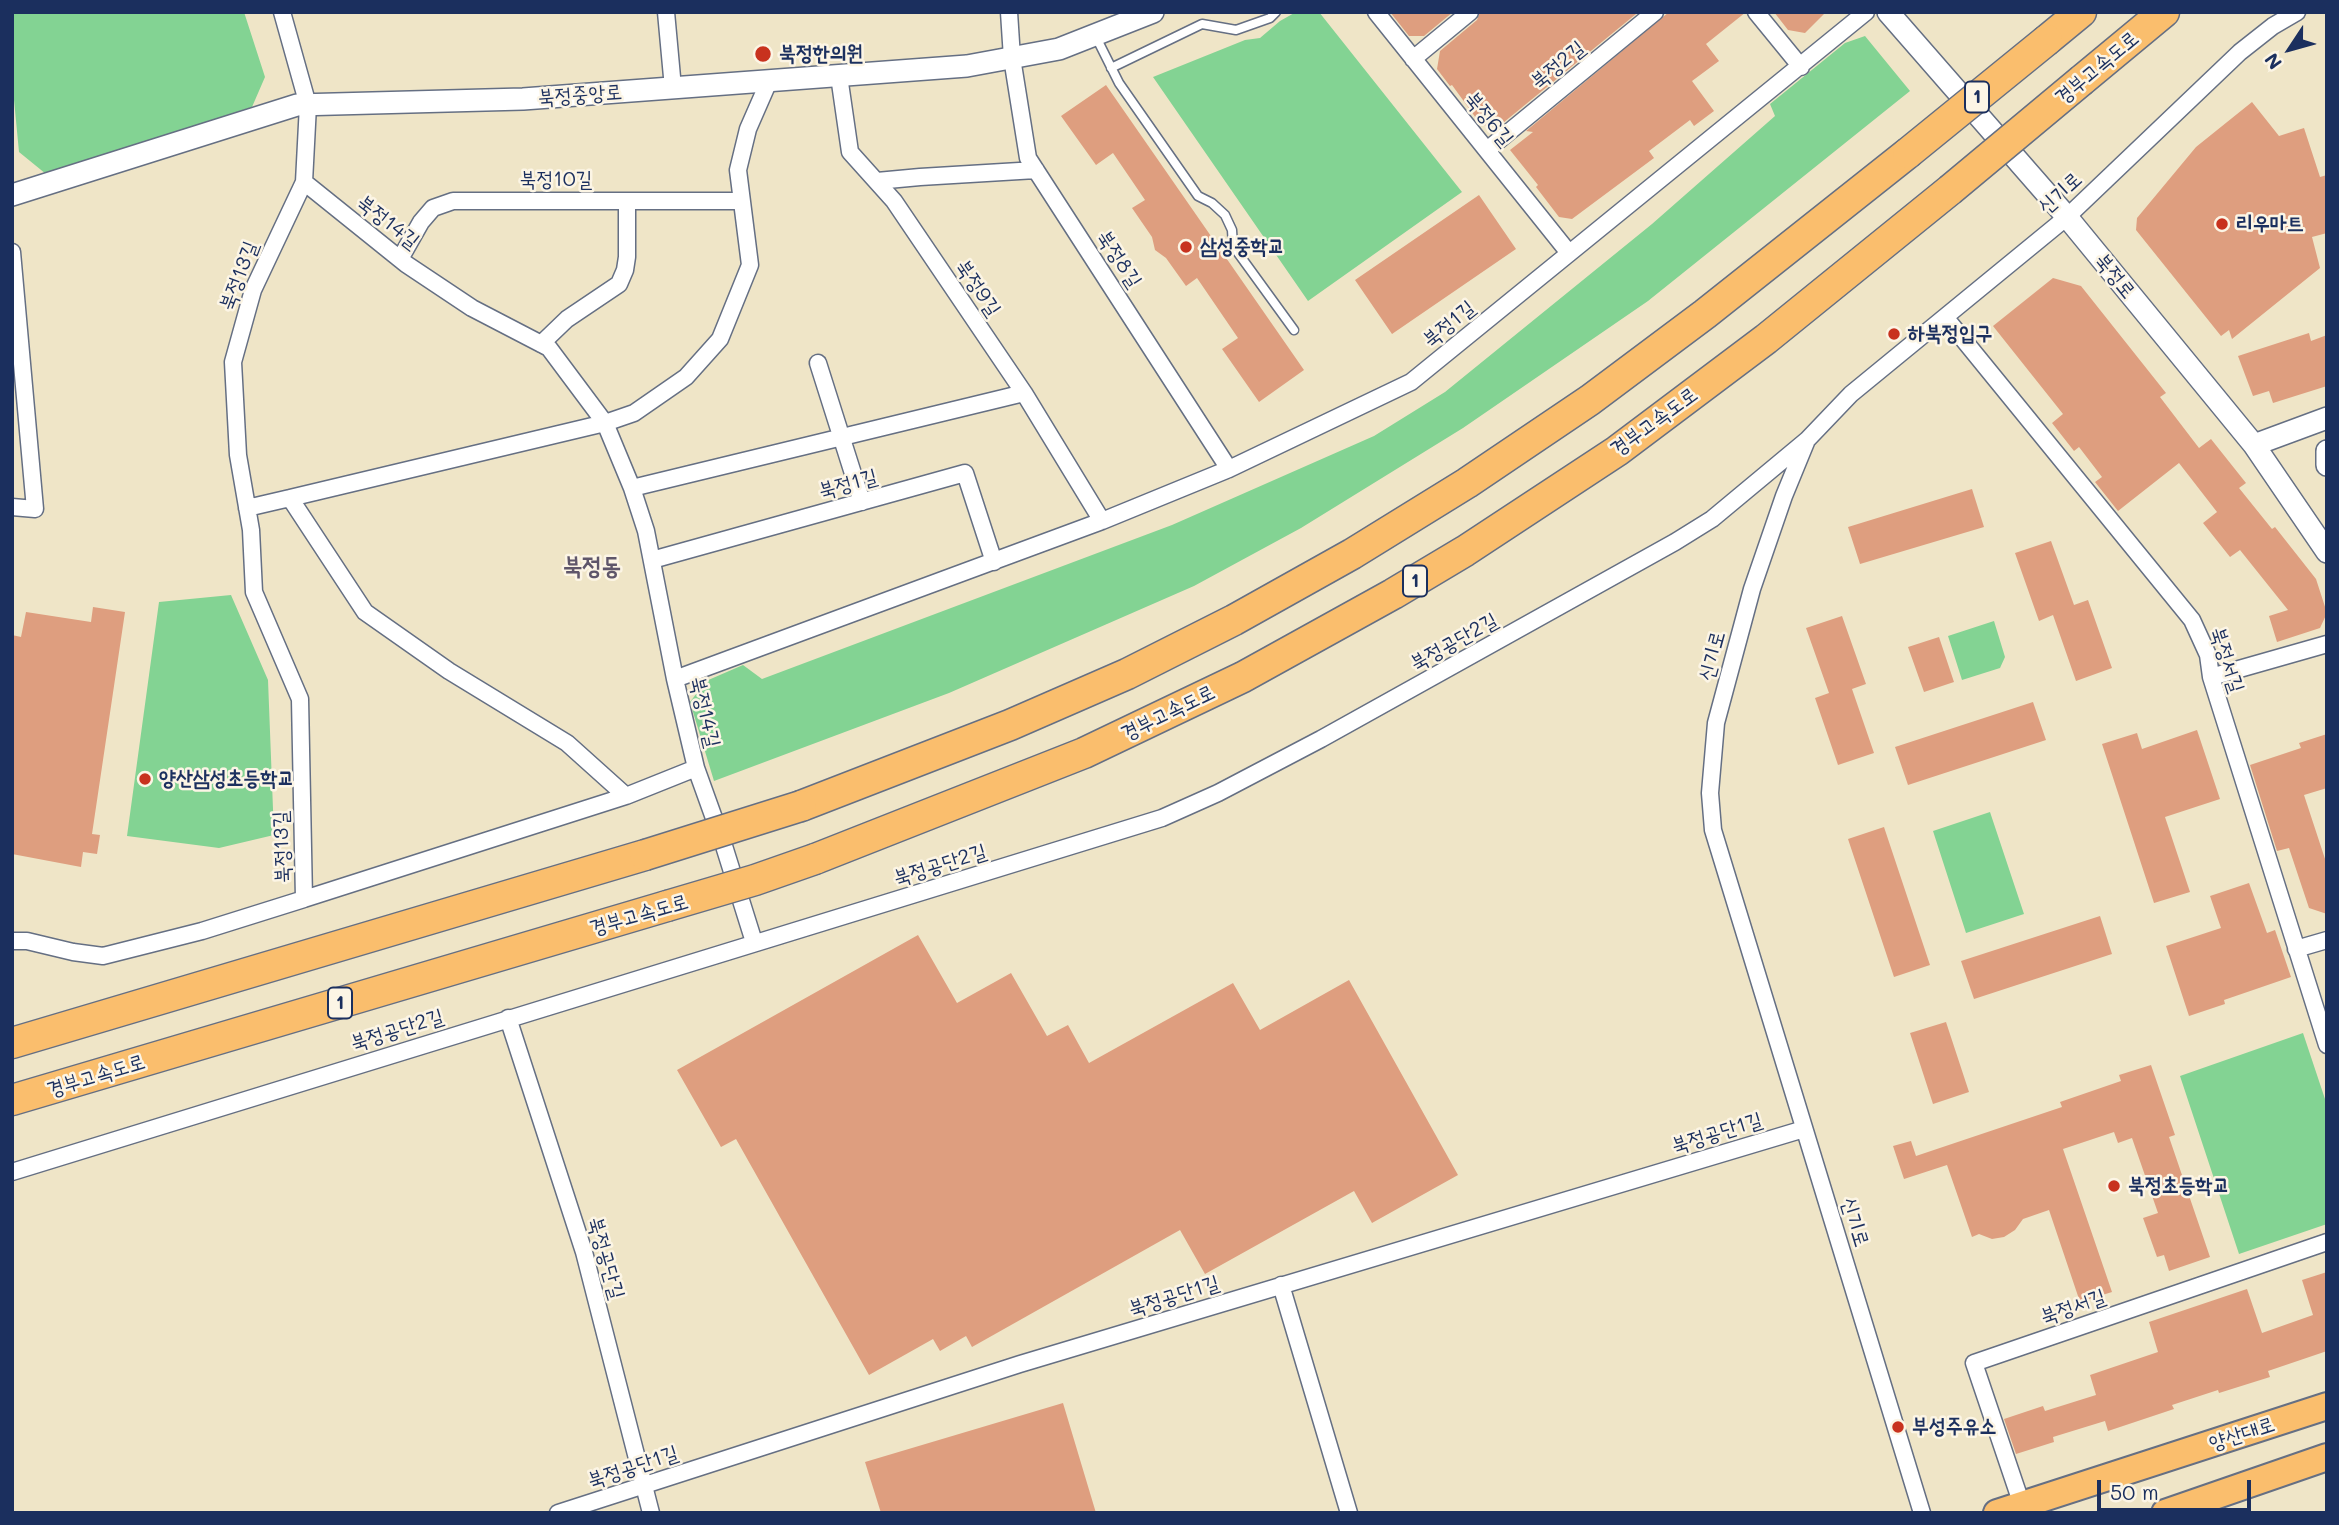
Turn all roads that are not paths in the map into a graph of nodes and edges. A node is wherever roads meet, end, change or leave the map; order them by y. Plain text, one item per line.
1 (282, 12) edge
2 (666, 12) edge
3 (1010, 12) edge
4 (1153, 12) edge
5 (1276, 12) edge
6 (1376, 12) edge
7 (1470, 12) edge
8 (1655, 12) edge
9 (1756, 12) edge
10 (1866, 12) edge
11 (1888, 12) edge
12 (2081, 12) edge
13 (2164, 12) edge
14 (2297, 12) edge
15 (1095, 35) junction
16 (1012, 58) junction
17 (1413, 58) junction
18 (1801, 67) junction
19 (1111, 68) junction
20 (839, 76) junction
21 (769, 81) junction
22 (673, 88) junction
23 (308, 105) junction
24 (1487, 150) junction
25 (1036, 170) junction
26 (877, 181) junction
27 (304, 182) junction
28 (12, 195) edge
29 (627, 201) junction
30 (741, 201) junction
31 (2067, 217) junction
32 (12, 252) edge
33 (1569, 253) junction
34 (400, 259) junction
35 (15, 312) edge
36 (1945, 317) junction
37 (1294, 330) dead end
38 (541, 344) junction
39 (818, 363) dead end
40 (1024, 393) junction
41 (2327, 418) edge
42 (605, 423) junction
43 (841, 437) junction
44 (1807, 440) junction
45 (2254, 445) junction
46 (2327, 451) edge
47 (2327, 465) edge
48 (1229, 469) junction
49 (632, 488) junction
50 (290, 498) junction
51 (862, 502) junction
52 (12, 507) edge
53 (247, 508) junction
54 (1102, 521) junction
55 (2327, 552) edge
56 (652, 560) junction
57 (994, 562) junction
58 (2327, 644) edge
59 (2211, 677) junction
60 (675, 679) junction
61 (696, 768) junction
62 (626, 796) junction
63 (304, 899) junction
64 (2327, 940) edge
65 (12, 941) edge
66 (754, 942) junction
67 (2296, 949) junction
68 (508, 1018) junction
69 (12, 1043) edge
70 (2327, 1045) edge
71 (12, 1100) edge
72 (1804, 1129) junction
73 (12, 1172) edge
74 (2327, 1242) edge
75 (1281, 1285) junction
76 (2327, 1406) edge
77 (2327, 1457) edge
78 (643, 1485) junction
79 (2022, 1505) junction
80 (558, 1513) edge
81 (651, 1513) edge
82 (1349, 1513) edge
83 (1922, 1513) edge
84 (1997, 1513) edge
85 (2165, 1513) edge

1 - 23 street, 북정13길
2 - 22 street
3 - 16 street, 북정8길
4 - 15 street, 북정중앙로
5 - 19 lane
6 - 17 street, 북정6길
7 - 17 street
8 - 24 street, 북정2길
9 - 18 street
10 - 18 street, 북정1길
11 - 31 street, 북정로
12 - 69 highway, 1, bridge
13 - 71 highway, 경부고속도로 / 1, bridge
14 - 31 street, 신기로
15 - 16 street, 북정중앙로
15 - 19 lane
16 - 20 street, 북정중앙로
16 - 25 street, 북정8길
17 - 24 street, 북정6길
18 - 33 street, 북정1길
19 - 37 lane
20 - 21 street, 북정중앙로
20 - 26 street, 북정9길
21 - 22 street, 북정중앙로
21 - 30 street
22 - 23 street, 북정중앙로
23 - 27 street, 북정13길
23 - 28 street, 북정중앙로
24 - 33 street, 북정6길
25 - 26 street
25 - 48 street, 북정8길
26 - 40 street, 북정9길
27 - 34 street, 북정14길
27 - 53 street, 북정13길
29 - 30 street, 북정10길
29 - 34 street, 북정10길
29 - 38 street
30 - 42 street
31 - 36 street, 신기로
31 - 45 street, 북정로
32 - 35 street
33 - 48 street, 북정1길
34 - 38 street, 북정14길
35 - 52 street
36 - 44 street, 신기로
36 - 59 street, 북정서길
38 - 42 street, 북정14길
39 - 43 street
40 - 43 street
40 - 54 street, 북정9길
41 - 45 street
42 - 49 street, 북정14길
42 - 50 street
43 - 49 street
43 - 51 street
44 - 66 street, 북정공단2길
44 - 72 street, 신기로
45 - 55 street, 북정로
46 - 47 street
48 - 54 street, 북정1길
49 - 56 street, 북정14길
50 - 53 street
50 - 62 street
51 - 56 street, 북정1길
51 - 57 street, 북정1길
53 - 63 street, 북정13길
54 - 57 street, 북정1길
56 - 60 street, 북정14길
57 - 60 street, 북정1길
58 - 59 street
59 - 67 street, 북정서길
60 - 61 street, 북정14길
61 - 62 street, 북정13길
61 - 66 street, 북정14길
62 - 63 street, 북정13길
63 - 65 street
64 - 67 street
66 - 68 street, 북정공단2길
67 - 70 street, 북정서길
68 - 73 street, 북정공단2길
68 - 78 street, 북정공단길
72 - 75 street, 북정공단1길
72 - 83 street, 신기로
74 - 79 street, 북정서길
75 - 78 street, 북정공단1길
75 - 82 street
76 - 79 main road, 양산대로
77 - 85 main road
78 - 80 street, 북정공단1길
78 - 81 street, 북정공단길
79 - 84 main road, 양산대로

